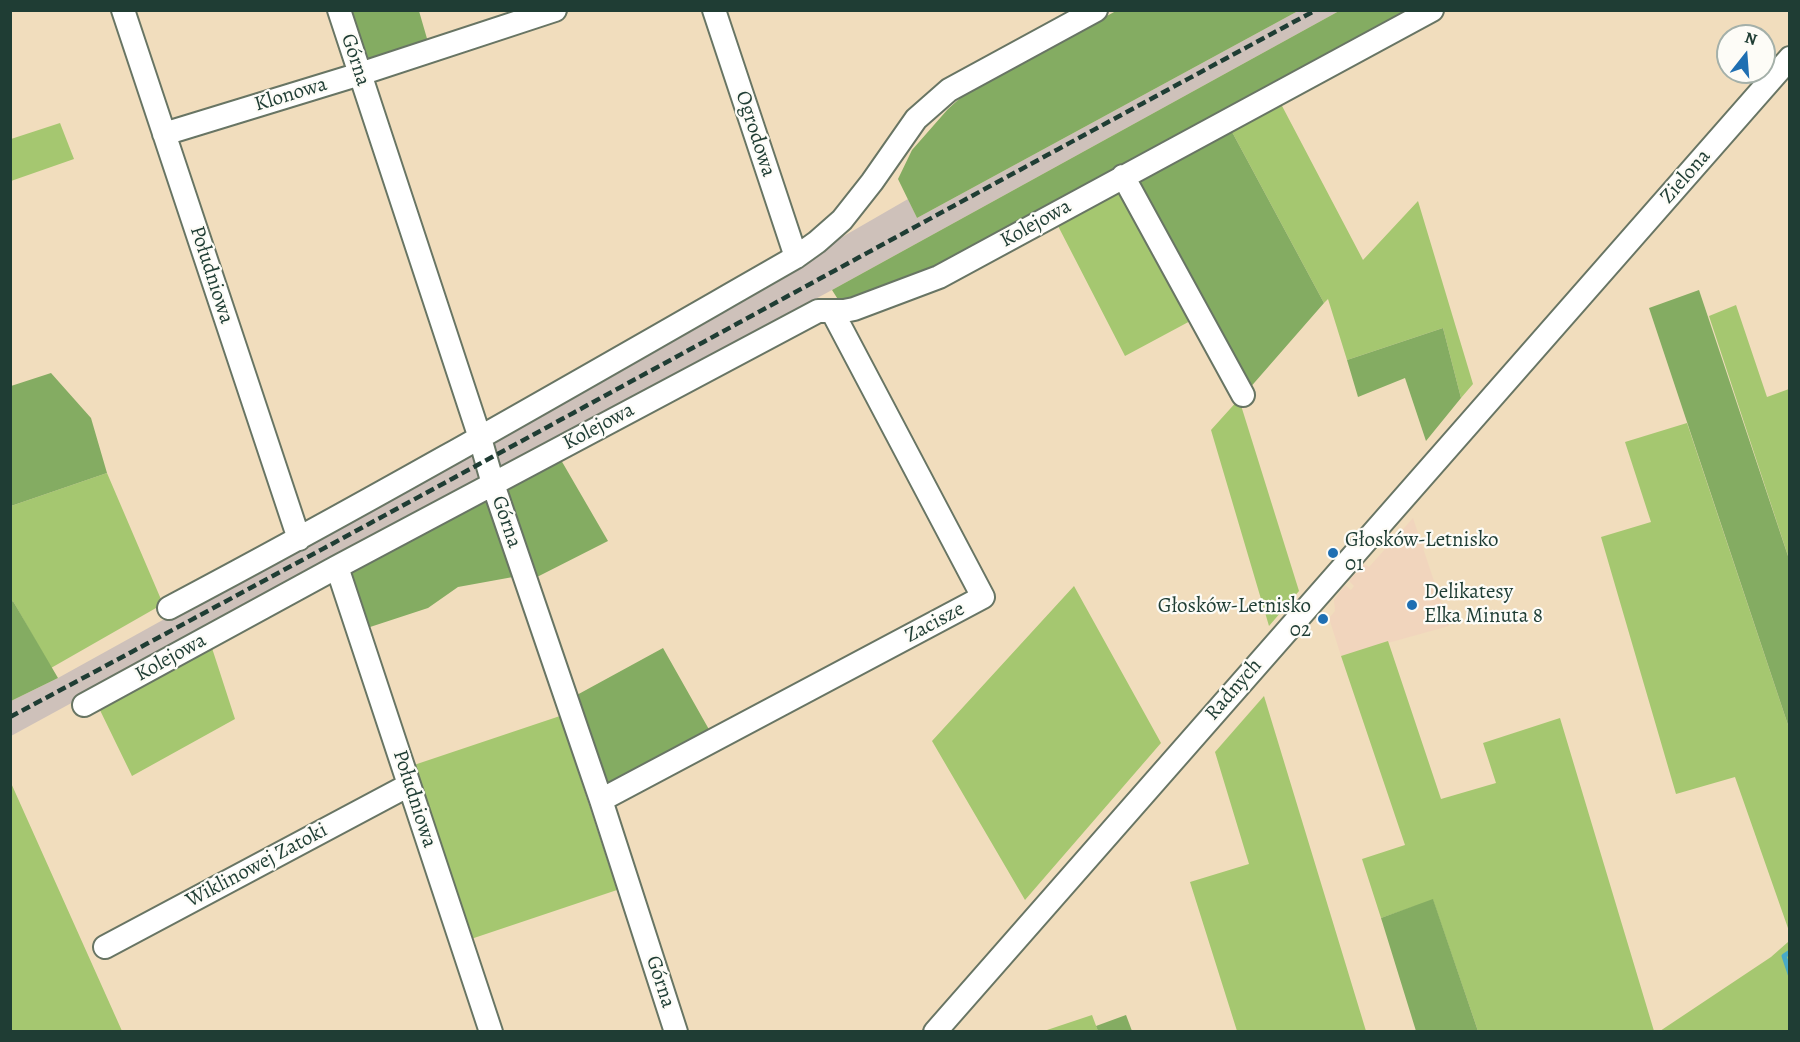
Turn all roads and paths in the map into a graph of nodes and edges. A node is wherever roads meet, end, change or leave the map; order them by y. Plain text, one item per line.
1 (123, 10) edge
2 (339, 10) edge
3 (555, 10) edge
4 (714, 10) edge
5 (1432, 10) edge
6 (1092, 11) edge
7 (1790, 58) edge
8 (360, 74) junction
9 (164, 134) junction
10 (1123, 176) junction
11 (796, 257) junction
12 (1582, 296) joint
13 (832, 310) junction
14 (1243, 395) dead end
15 (480, 438) junction
16 (493, 484) junction
17 (299, 539) junction
18 (337, 567) junction
19 (169, 608) dead end
20 (84, 705) dead end
21 (409, 785) junction
22 (601, 800) junction
23 (105, 947) dead end
24 (491, 1032) edge
25 (676, 1032) edge
26 (935, 1032) edge

1 - 9 street, Południowa
2 - 8 street, Górna
3 - 8 street, Klonowa
4 - 11 street, Ogrodowa
5 - 10 street, Kolejowa
6 - 11 street
7 - 12 street, Zielona
8 - 9 street, Klonowa
8 - 15 street, Górna
9 - 17 street, Południowa
10 - 13 street, Kolejowa
10 - 14 street
11 - 15 street
12 - 26 street, Radnych
13 - 16 street, Kolejowa
13 - 22 street, Zacisze
15 - 16 street, Górna
15 - 17 street
16 - 18 street, Kolejowa
16 - 22 street, Górna
17 - 19 street
18 - 20 street, Kolejowa
18 - 21 street, Południowa
21 - 23 street, Wiklinowej Zatoki
21 - 24 street, Południowa
22 - 25 street, Górna

